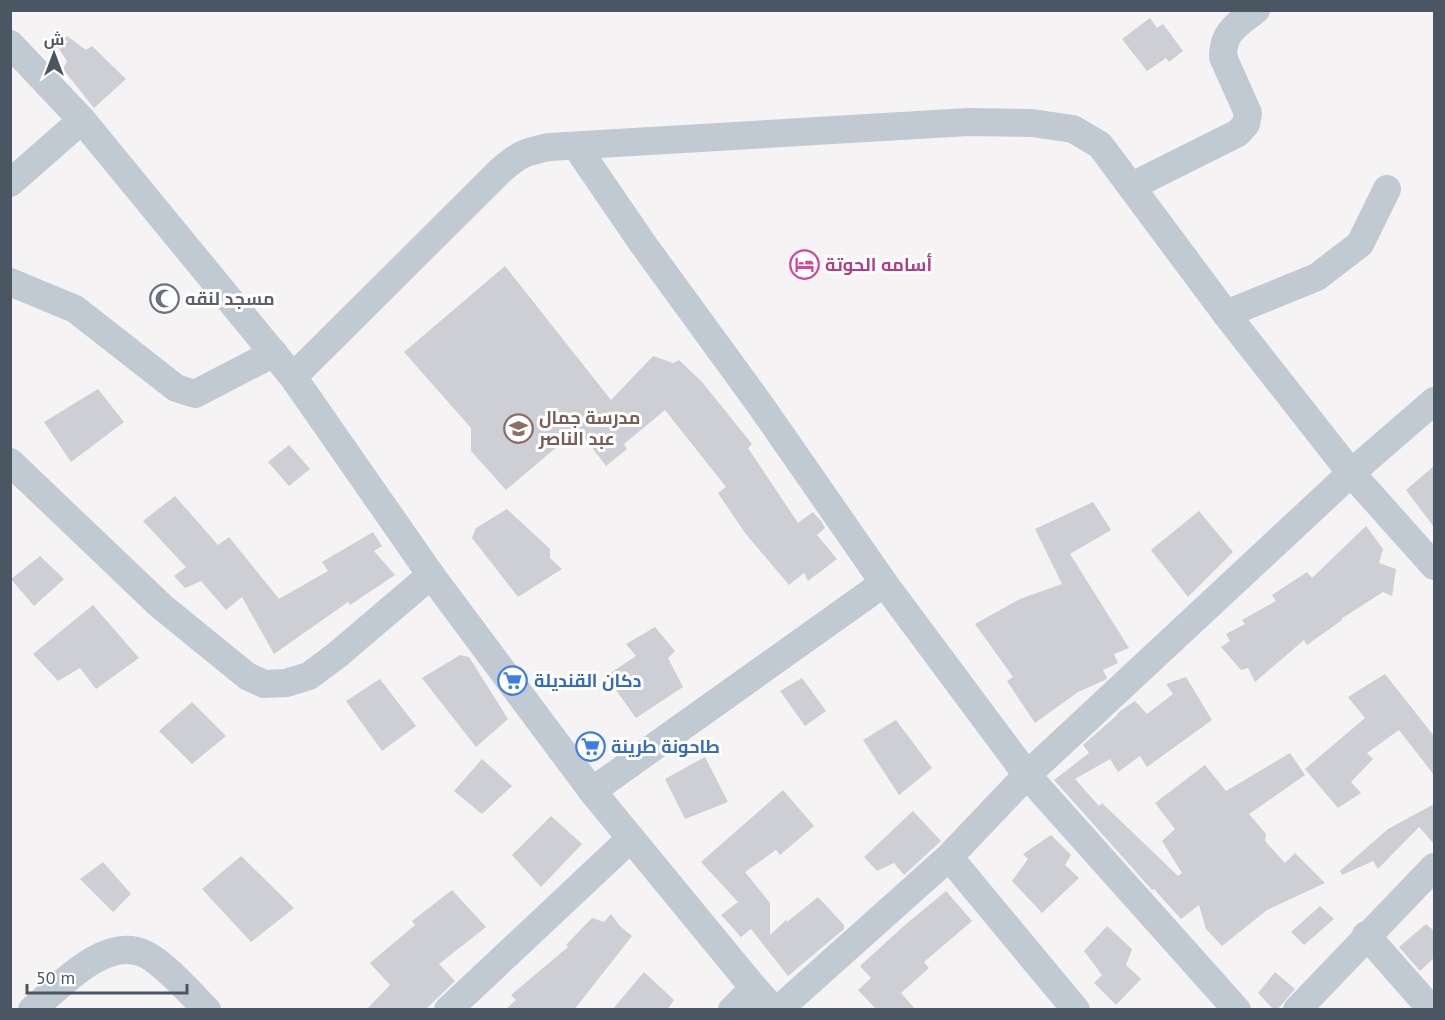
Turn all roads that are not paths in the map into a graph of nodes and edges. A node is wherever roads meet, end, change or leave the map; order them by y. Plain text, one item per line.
1 (1256, 10) edge
2 (10, 44) edge
3 (82, 120) junction
4 (576, 146) junction
5 (10, 183) edge
6 (1132, 186) junction
7 (1387, 189) dead end
8 (10, 282) edge
9 (1226, 314) junction
10 (274, 353) junction
11 (293, 377) junction
12 (1434, 401) edge
13 (10, 462) edge
14 (1351, 473) junction
15 (1434, 566) edge
16 (431, 575) junction
17 (884, 583) junction
18 (1027, 775) junction
19 (592, 791) junction
20 (630, 839) junction
21 (949, 857) junction
22 (1434, 867) edge
23 (1366, 935) junction
24 (754, 987) junction
25 (32, 1010) edge
26 (207, 1010) edge
27 (448, 1010) edge
28 (732, 1010) edge
29 (776, 1010) edge
30 (1076, 1010) edge
31 (1237, 1010) edge
32 (1297, 1010) edge
33 (1432, 1010) edge

1 - 6 street
2 - 3 street
3 - 5 street
3 - 10 street
4 - 6 street
4 - 11 street
4 - 17 street
6 - 9 street
7 - 9 street
8 - 10 street
9 - 14 street
10 - 11 street
11 - 16 street
12 - 14 street
13 - 16 street
14 - 15 street
14 - 18 street
16 - 19 street
17 - 18 street
17 - 19 street
18 - 21 street
18 - 31 street
19 - 20 street
20 - 24 street
20 - 27 street
21 - 29 street
21 - 30 street
22 - 23 street
23 - 32 street
23 - 33 street
24 - 28 street
24 - 29 street
25 - 26 street

